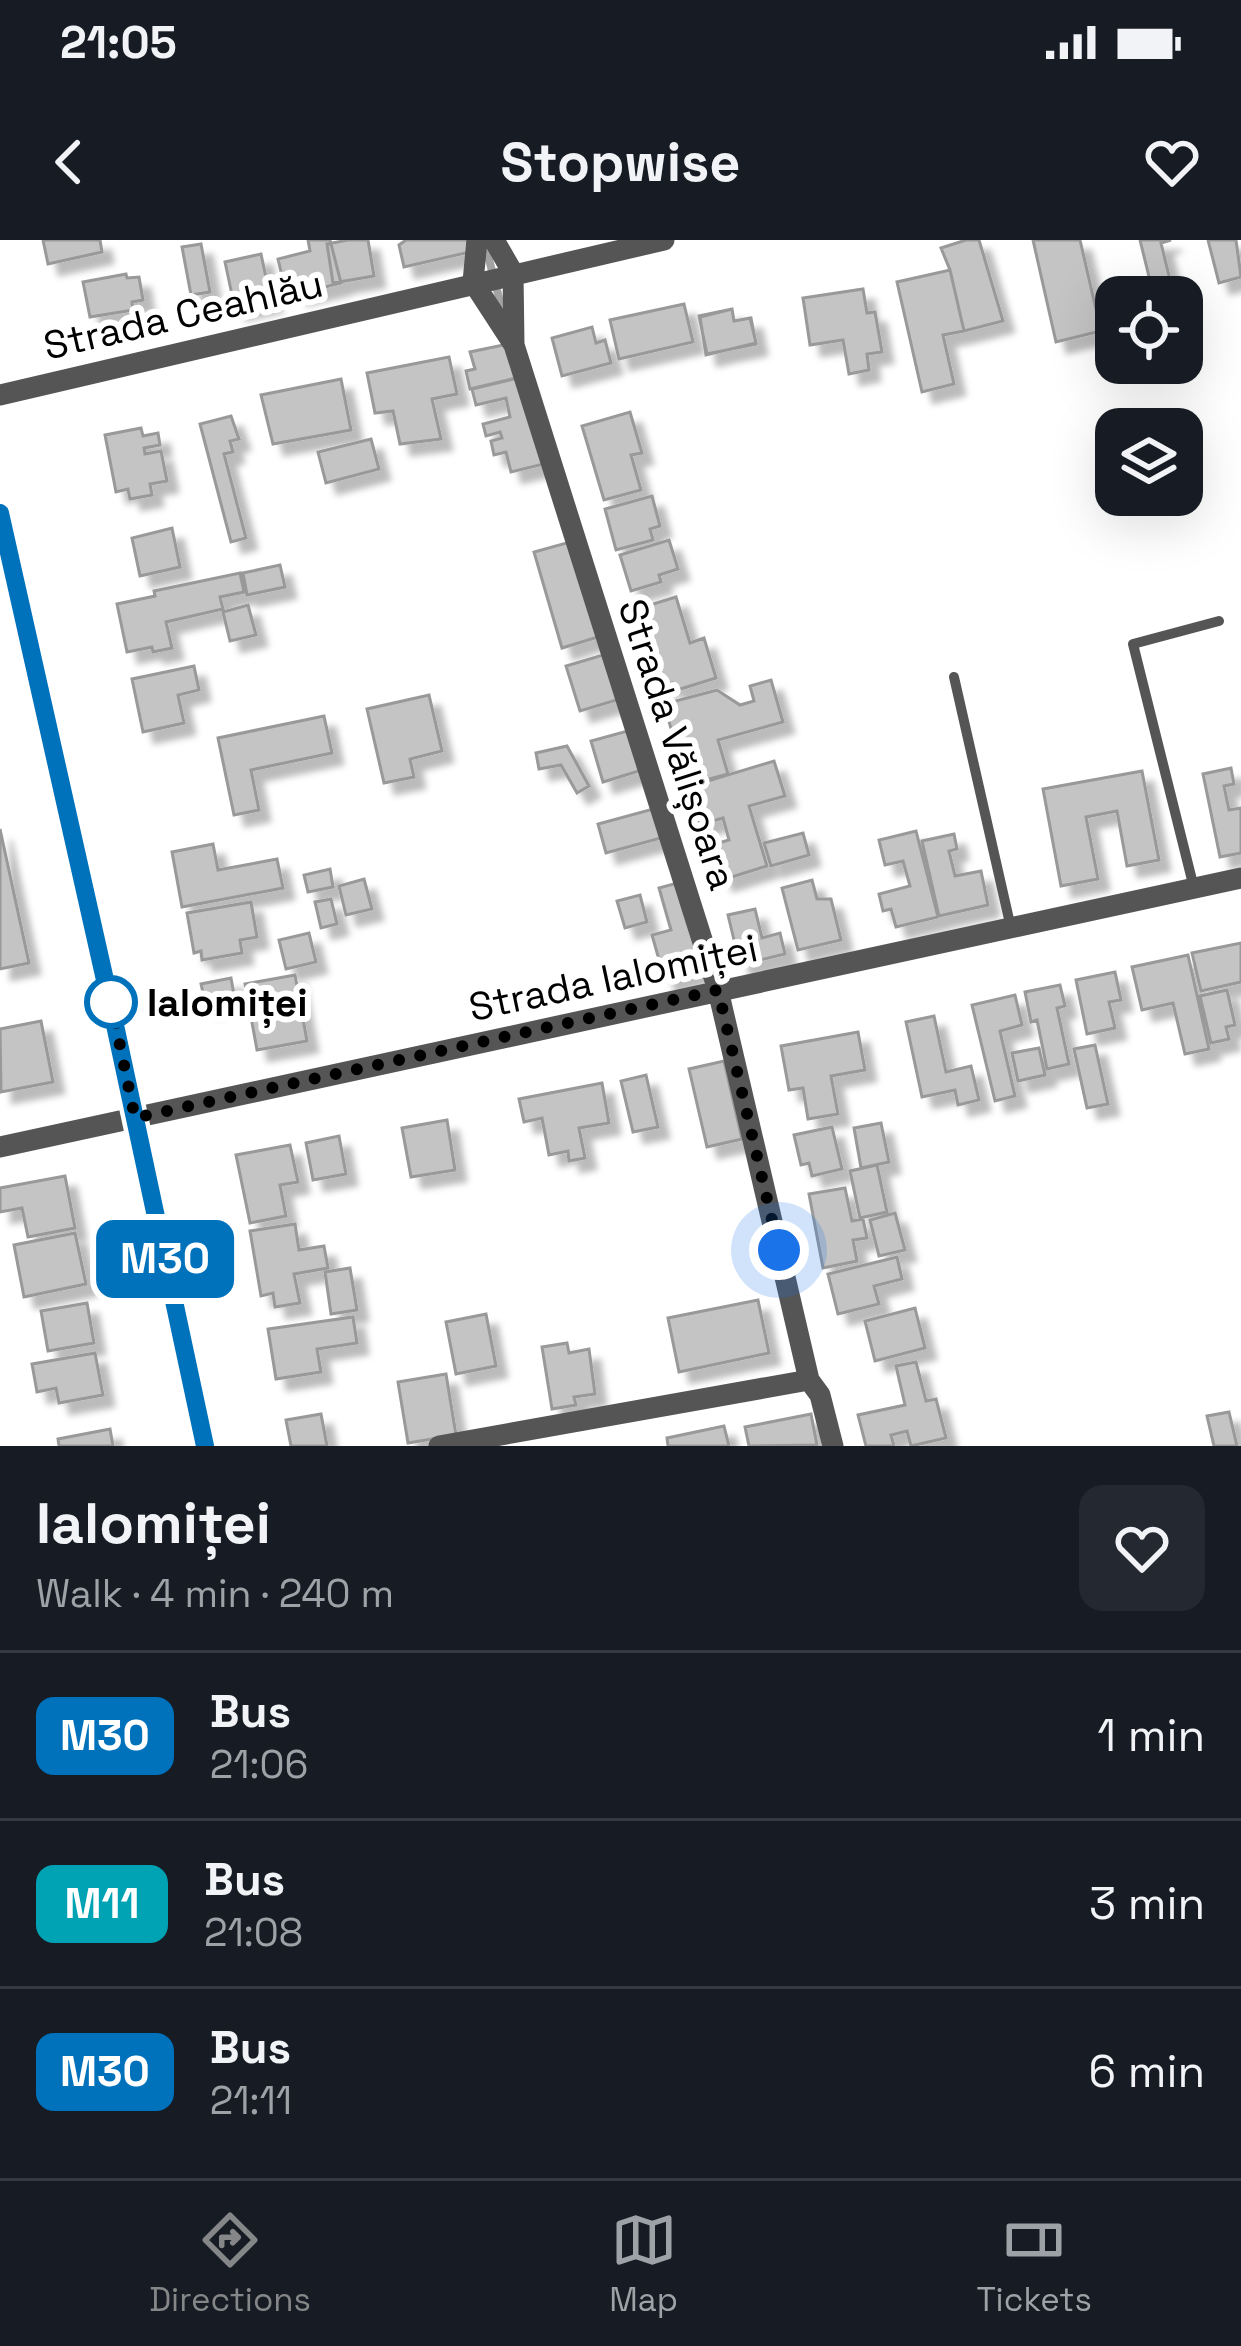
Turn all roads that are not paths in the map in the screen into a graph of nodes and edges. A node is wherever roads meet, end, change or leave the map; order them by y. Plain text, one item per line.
1 (477, 240) edge
2 (494, 240) edge
3 (664, 240) edge
4 (510, 273) junction
5 (476, 281) junction
6 (514, 345) junction
7 (0, 395) edge
8 (0, 512) edge
9 (1220, 621) dead end
10 (955, 677) dead end
11 (1241, 878) edge
12 (1194, 888) junction
13 (1011, 928) junction
14 (718, 990) junction
15 (135, 1118) junction
16 (0, 1147) edge
17 (809, 1380) junction
18 (205, 1446) edge
19 (439, 1446) edge
20 (833, 1446) edge

1 - 5 street
2 - 4 street, Strada Vălișoara
3 - 4 street, Strada Ceahlău
4 - 5 street, Strada Ceahlău
4 - 6 street, Strada Vălișoara
5 - 6 street, Strada Vălișoara
5 - 7 street, Strada Ceahlău
6 - 14 street, Strada Vălișoara
8 - 15 street
9 - 12 lane
10 - 13 lane
11 - 12 street, Strada Ialomiței
12 - 13 street, Strada Ialomiței
13 - 14 street, Strada Ialomiței
14 - 15 street, Strada Ialomiței
14 - 17 street, Strada Vălișoara
15 - 16 street, Strada Ialomiței
15 - 18 street
17 - 19 street
17 - 20 street, Strada Vălișoara

